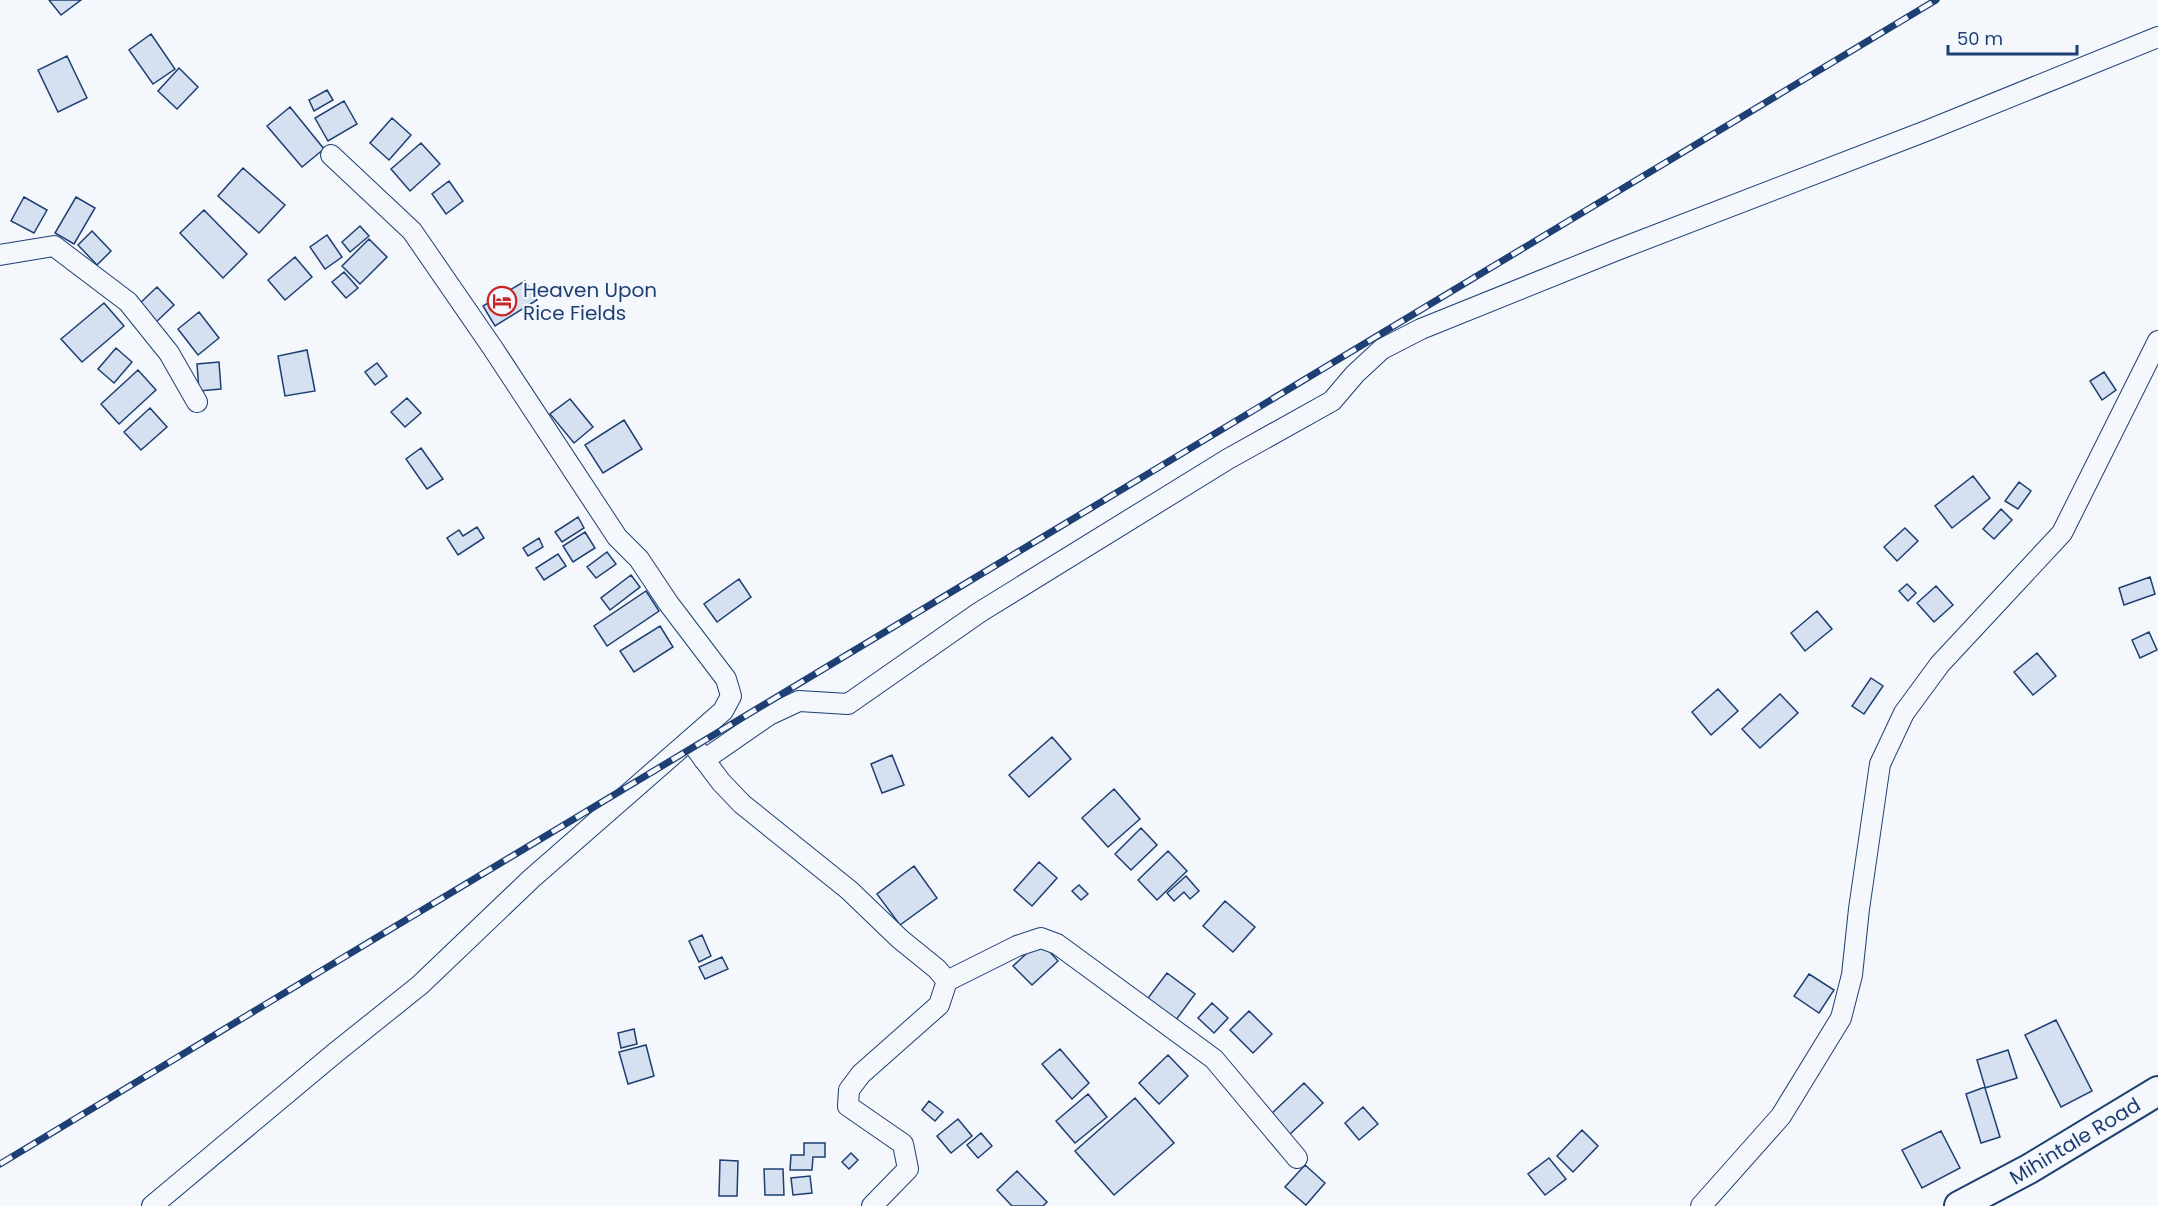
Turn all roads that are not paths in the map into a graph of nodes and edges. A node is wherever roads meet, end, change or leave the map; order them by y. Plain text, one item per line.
1 (2158, 37) edge
2 (331, 155) dead end
3 (0, 255) edge
4 (2158, 341) edge
5 (197, 402) dead end
6 (689, 741) junction
7 (704, 760) junction
8 (947, 981) junction
9 (2158, 1091) edge
10 (1298, 1158) dead end
11 (152, 1206) edge
12 (872, 1206) edge
13 (1701, 1206) edge
14 (1959, 1206) edge

1 - 7 street
2 - 6 street
3 - 5 street
4 - 13 street
6 - 7 street
6 - 11 street
7 - 8 street
8 - 10 street
8 - 12 street
9 - 14 highway, Mihintale Road

